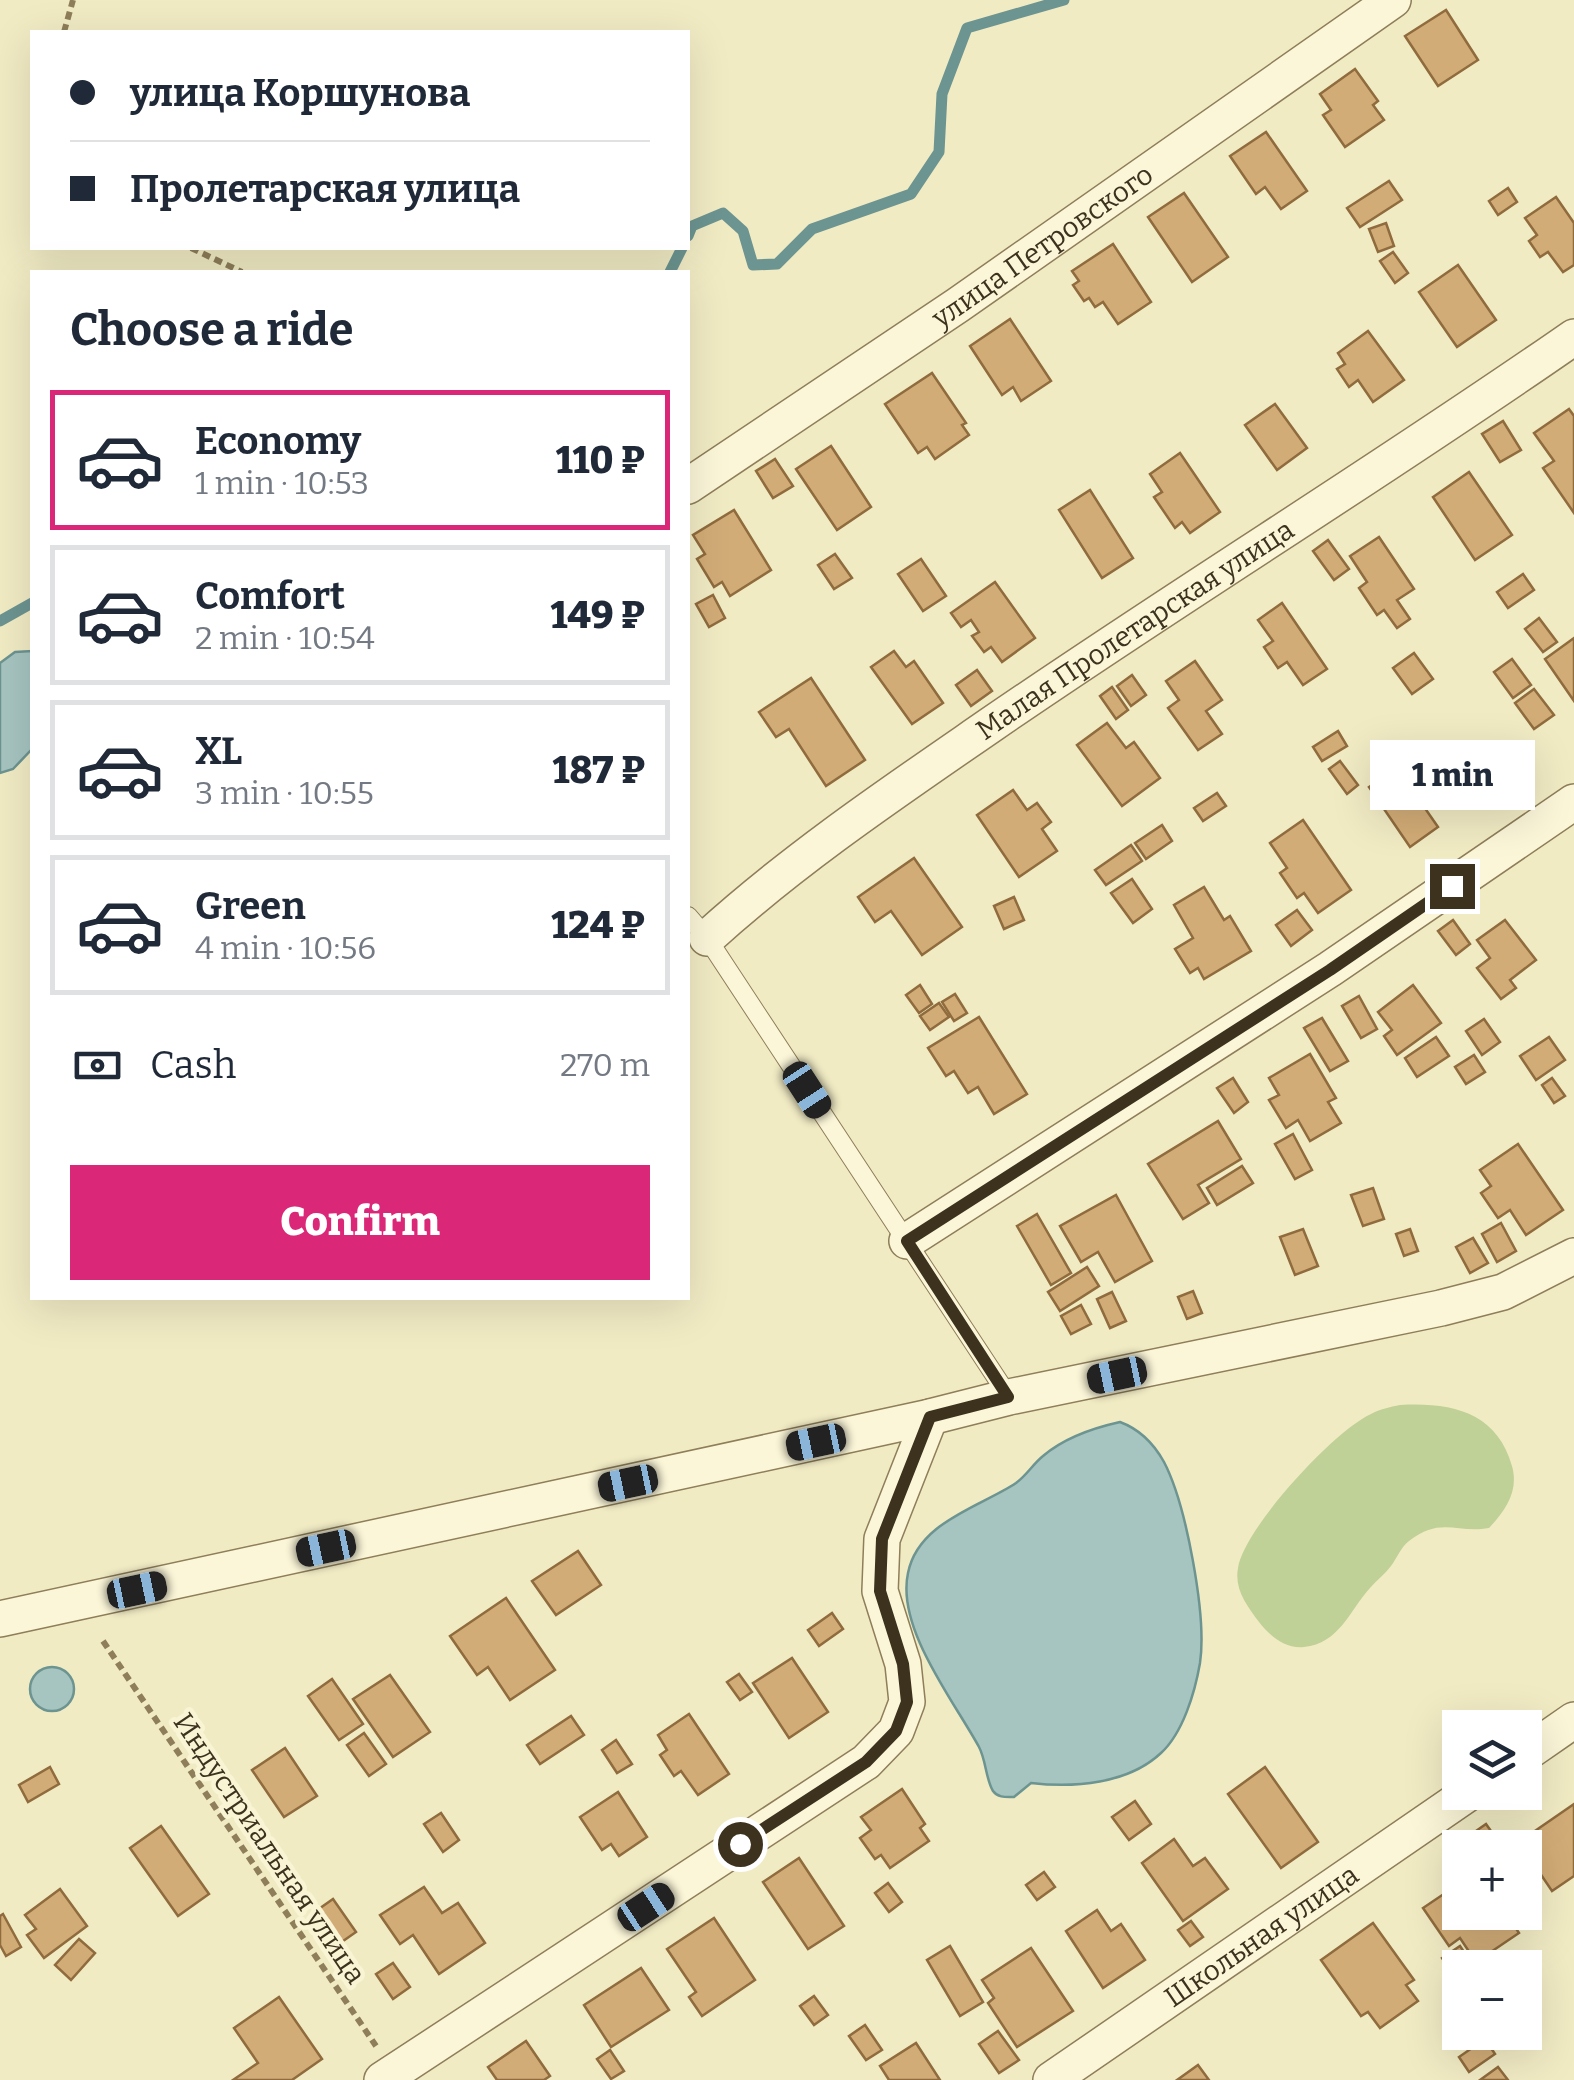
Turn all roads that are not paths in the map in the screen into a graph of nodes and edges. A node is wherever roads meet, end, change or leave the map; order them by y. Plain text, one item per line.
1 (1393, 0) edge
2 (1574, 337) edge
3 (690, 485) edge
4 (1574, 802) edge
5 (698, 927) edge
6 (907, 1241) junction
7 (1574, 1256) edge
8 (1008, 1397) junction
9 (930, 1417) junction
10 (0, 1619) edge
11 (1574, 1720) edge
12 (1542, 1742) edge
13 (1444, 1810) edge
14 (388, 2076) edge
15 (1051, 2080) edge

1 - 3 street, улица Петровского
2 - 5 street, Малая Пролетарская улица
4 - 6 street
5 - 6 lane
6 - 8 lane
7 - 8 street
8 - 9 street
9 - 10 street
9 - 14 street
11 - 12 street
13 - 15 street, Школьная улица

